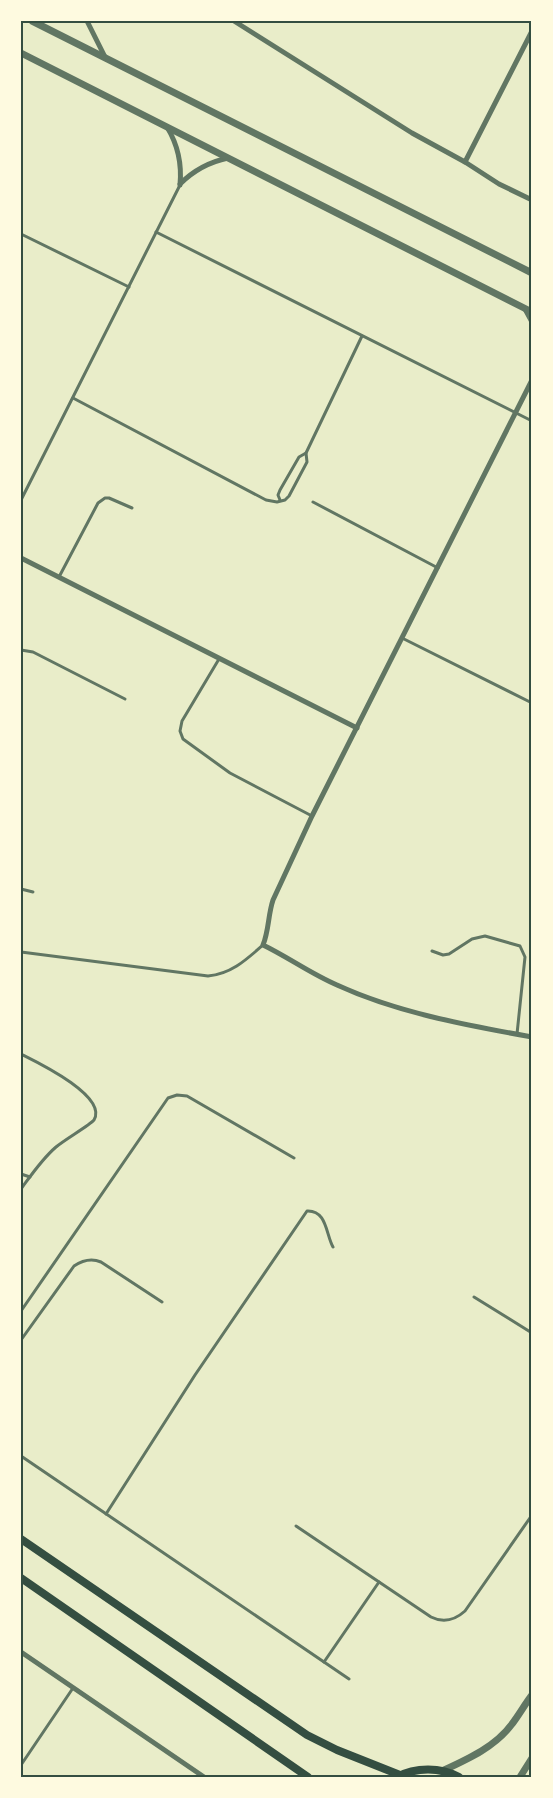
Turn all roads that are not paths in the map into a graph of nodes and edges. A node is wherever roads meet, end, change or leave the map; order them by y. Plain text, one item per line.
1 (32, 21) edge
2 (87, 21) edge
3 (234, 21) edge
4 (532, 31) edge
5 (21, 53) edge
6 (106, 59) junction
7 (167, 127) junction
8 (228, 158) junction
9 (466, 162) junction
10 (180, 185) junction
11 (532, 200) edge
12 (156, 232) junction
13 (21, 234) edge
14 (532, 273) edge
15 (128, 287) junction
16 (528, 311) edge
17 (532, 322) edge
18 (362, 336) junction
19 (532, 380) edge
20 (73, 398) junction
21 (515, 413) junction
22 (532, 421) edge
23 (306, 453) junction
24 (21, 500) edge
25 (280, 500) junction
26 (313, 502) dead end
27 (132, 508) dead end
28 (21, 558) edge
29 (438, 568) junction
30 (59, 577) junction
31 (402, 638) junction
32 (21, 650) edge
33 (219, 658) junction
34 (125, 699) dead end
35 (532, 703) edge
36 (357, 728) junction
37 (312, 816) junction
38 (21, 889) edge
39 (33, 892) dead end
40 (263, 945) junction
41 (432, 951) dead end
42 (21, 952) edge
43 (517, 1034) junction
44 (532, 1037) edge
45 (21, 1054) edge
46 (294, 1158) dead end
47 (21, 1174) edge
48 (30, 1177) junction
49 (21, 1189) edge
50 (333, 1247) dead end
51 (474, 1296) dead end
52 (162, 1302) dead end
53 (21, 1311) edge
54 (532, 1332) edge
55 (21, 1340) edge
56 (21, 1456) edge
57 (106, 1514) junction
58 (532, 1515) edge
59 (296, 1526) dead end
60 (21, 1539) edge
61 (21, 1578) edge
62 (379, 1582) junction
63 (21, 1652) edge
64 (324, 1662) junction
65 (349, 1679) dead end
66 (74, 1688) junction
67 (532, 1695) edge
68 (532, 1758) edge
69 (21, 1764) edge
70 (442, 1771) junction
71 (399, 1776) edge
72 (204, 1777) edge
73 (308, 1777) edge
74 (459, 1777) edge
75 (520, 1777) edge

1 - 6 street
2 - 6 street
3 - 9 street
4 - 9 street
5 - 7 street
6 - 14 street
7 - 8 street
7 - 10 street
8 - 10 street
8 - 16 street
9 - 11 street
10 - 12 lane
12 - 15 lane
12 - 18 lane
13 - 15 lane
15 - 20 lane
16 - 17 street
18 - 21 lane
18 - 23 lane
19 - 21 street
20 - 24 lane
20 - 25 lane
21 - 22 lane
21 - 29 street
23 - 25 lane
23 - 25 lane
26 - 29 lane
27 - 30 lane
28 - 30 street
29 - 31 street
30 - 33 street
31 - 35 lane
31 - 36 street
32 - 34 lane
33 - 36 street
33 - 37 lane
36 - 37 street
37 - 40 street
38 - 39 lane
40 - 42 lane
40 - 43 street
41 - 43 lane
43 - 44 street
45 - 48 lane
46 - 53 lane
47 - 48 lane
48 - 49 lane
50 - 57 lane
51 - 54 lane
52 - 55 lane
56 - 57 lane
57 - 64 lane
58 - 62 lane
59 - 62 lane
60 - 71 main road
61 - 73 main road
62 - 64 lane
63 - 66 street
64 - 65 lane
66 - 69 lane
66 - 72 street
67 - 70 street
68 - 75 street
70 - 71 main road
70 - 74 main road

